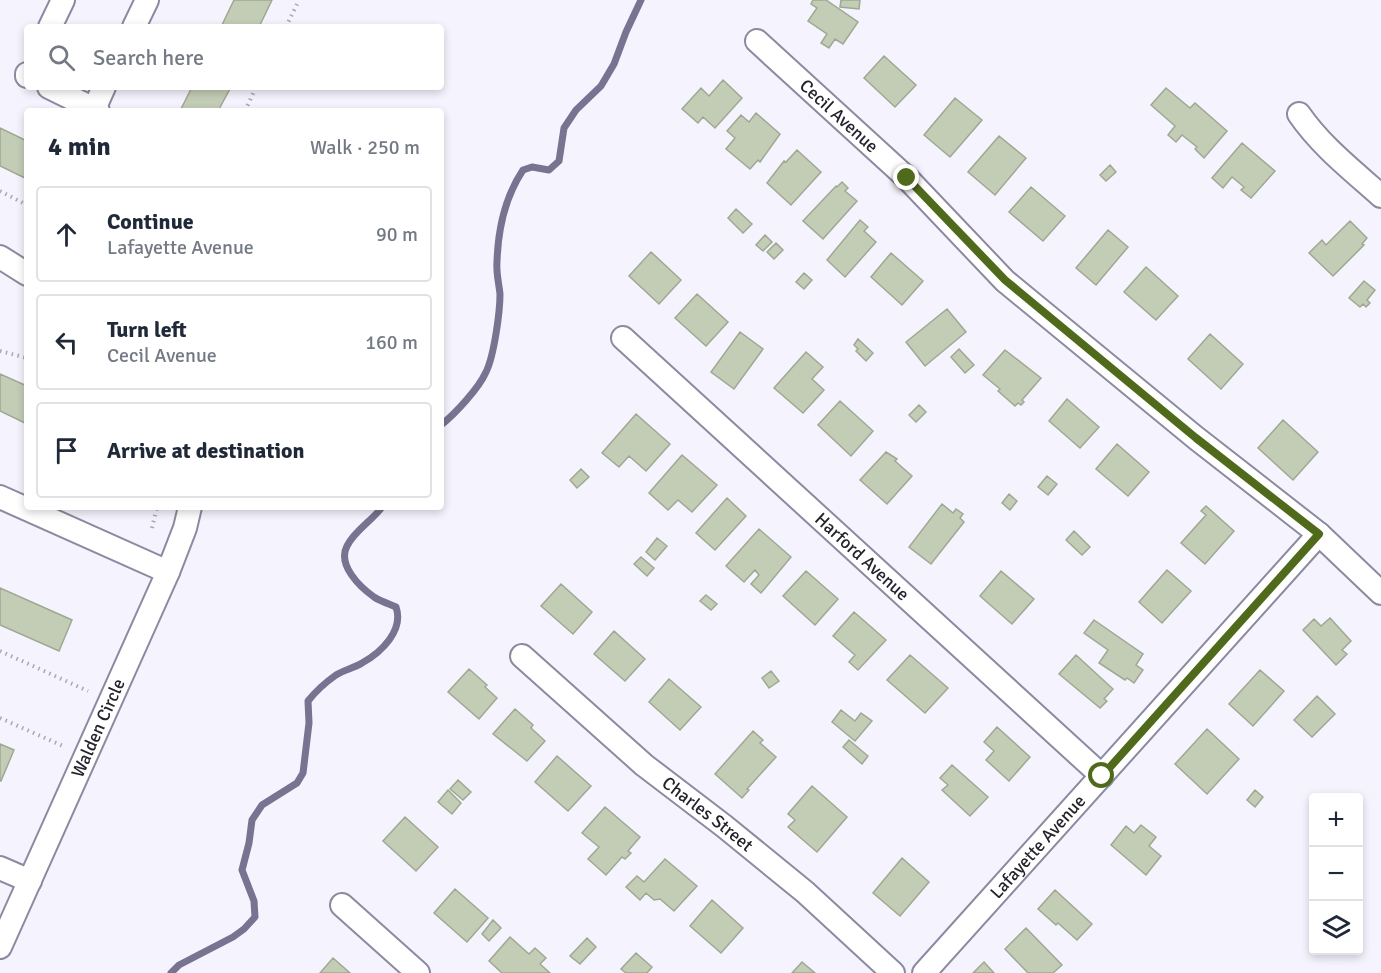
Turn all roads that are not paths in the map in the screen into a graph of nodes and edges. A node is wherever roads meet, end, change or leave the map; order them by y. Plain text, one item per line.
1 (63, 0) edge
2 (147, 0) edge
3 (51, 24) edge
4 (135, 24) edge
5 (757, 41) dead end
6 (55, 90) edge
7 (103, 90) edge
8 (92, 108) edge
9 (97, 108) edge
10 (1299, 114) dead end
11 (1381, 196) edge
12 (0, 257) edge
13 (24, 272) edge
14 (623, 338) dead end
15 (0, 497) edge
16 (24, 508) edge
17 (29, 510) edge
18 (189, 510) edge
19 (1319, 534) junction
20 (168, 572) junction
21 (1381, 593) edge
22 (522, 656) dead end
23 (1102, 776) junction
24 (0, 868) edge
25 (30, 881) junction
26 (342, 905) dead end
27 (0, 947) edge
28 (418, 973) edge
29 (892, 973) edge
30 (924, 973) edge

1 - 3 street
2 - 4 street
5 - 19 street, Cecil Avenue
6 - 8 street
7 - 9 street
10 - 11 street
12 - 13 street
14 - 23 street, Harford Avenue
15 - 16 street
17 - 20 street
18 - 20 street, Walden Circle
19 - 21 street, Cecil Avenue
19 - 23 street, Lafayette Avenue
20 - 25 street, Walden Circle
22 - 29 street, Charles Street
23 - 30 street, Lafayette Avenue
24 - 25 street
25 - 27 street, Walden Circle
26 - 28 street

